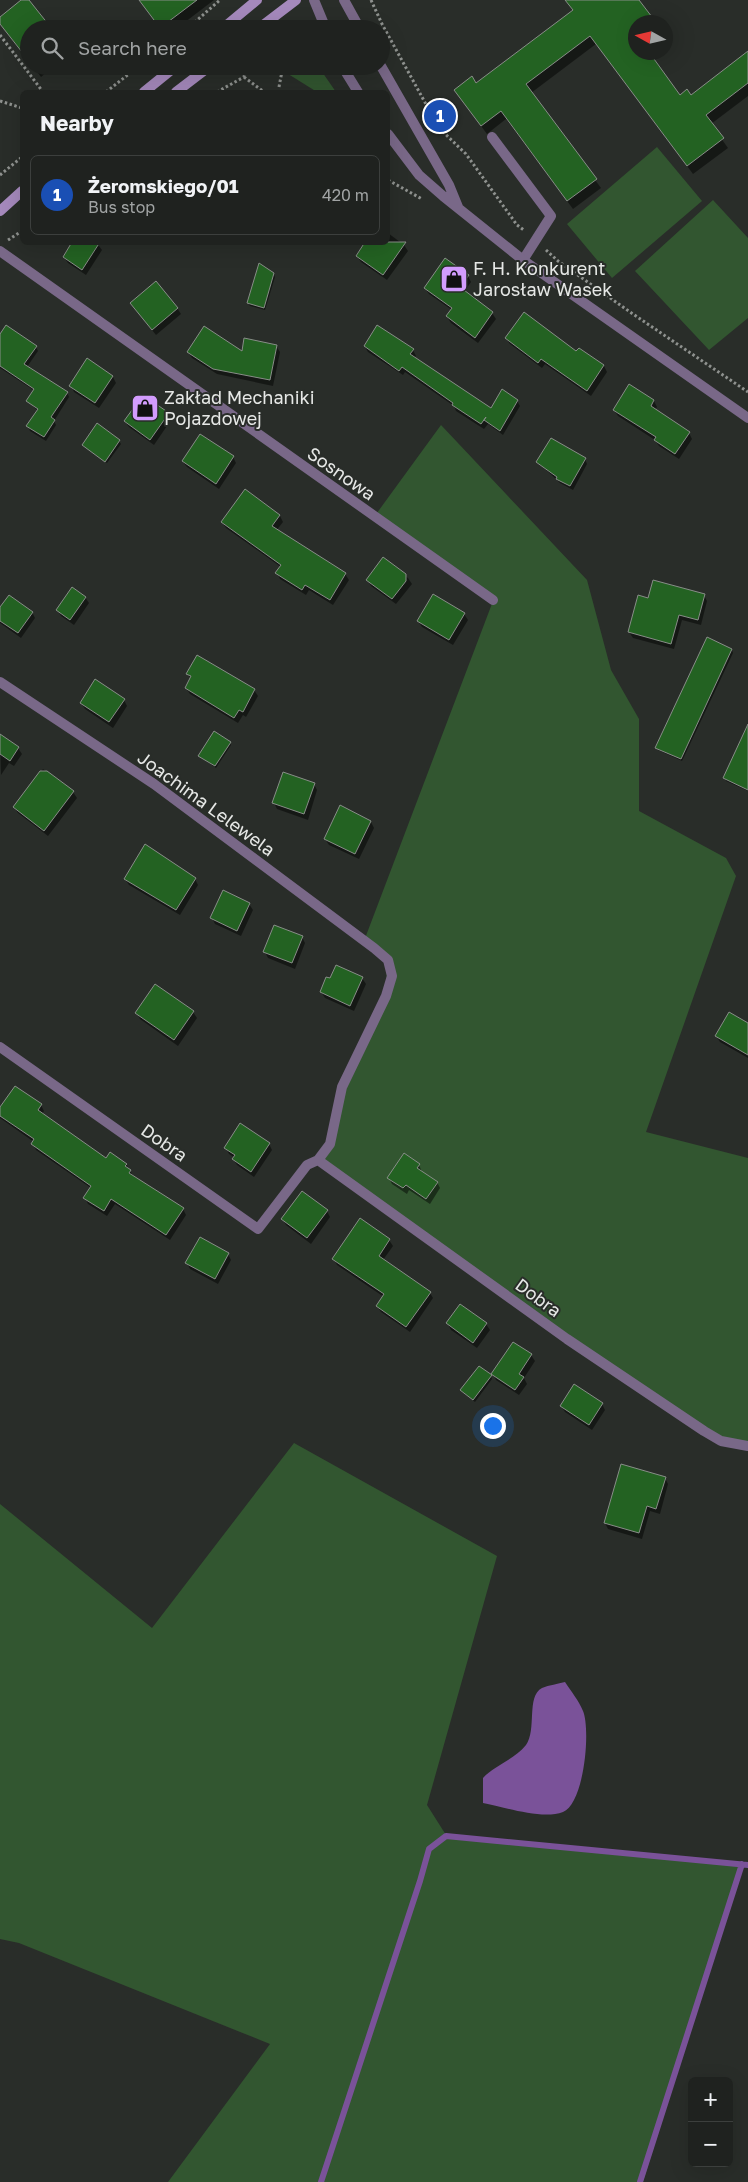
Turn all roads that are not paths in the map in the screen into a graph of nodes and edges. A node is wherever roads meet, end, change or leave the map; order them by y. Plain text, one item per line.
1 (257, 0) edge
2 (296, 0) edge
3 (314, 0) edge
4 (344, 0) edge
5 (233, 20) edge
6 (270, 20) edge
7 (322, 20) edge
8 (355, 20) edge
9 (165, 75) edge
10 (198, 75) edge
11 (347, 75) edge
12 (386, 75) edge
13 (146, 90) edge
14 (179, 90) edge
15 (357, 90) edge
16 (390, 137) edge
17 (492, 137) dead end
18 (20, 194) edge
19 (20, 197) edge
20 (11, 201) junction
21 (458, 208) junction
22 (0, 211) edge
23 (0, 251) edge
24 (523, 260) junction
25 (748, 418) edge
26 (493, 600) dead end
27 (0, 682) edge
28 (388, 960) joint
29 (0, 1047) edge
30 (318, 1160) junction
31 (748, 1446) edge

1 - 5 main road
2 - 6 main road
3 - 7 street
4 - 8 street
9 - 13 main road
10 - 14 main road
11 - 15 street
12 - 21 street
16 - 21 street
17 - 24 street
18 - 20 main road
19 - 20 main road
20 - 22 main road
21 - 24 street
23 - 26 street, Sosnowa
24 - 25 street
27 - 28 street, Joachima Lelewela
28 - 30 street, Dobra
29 - 30 street, Dobra
30 - 31 street, Dobra

